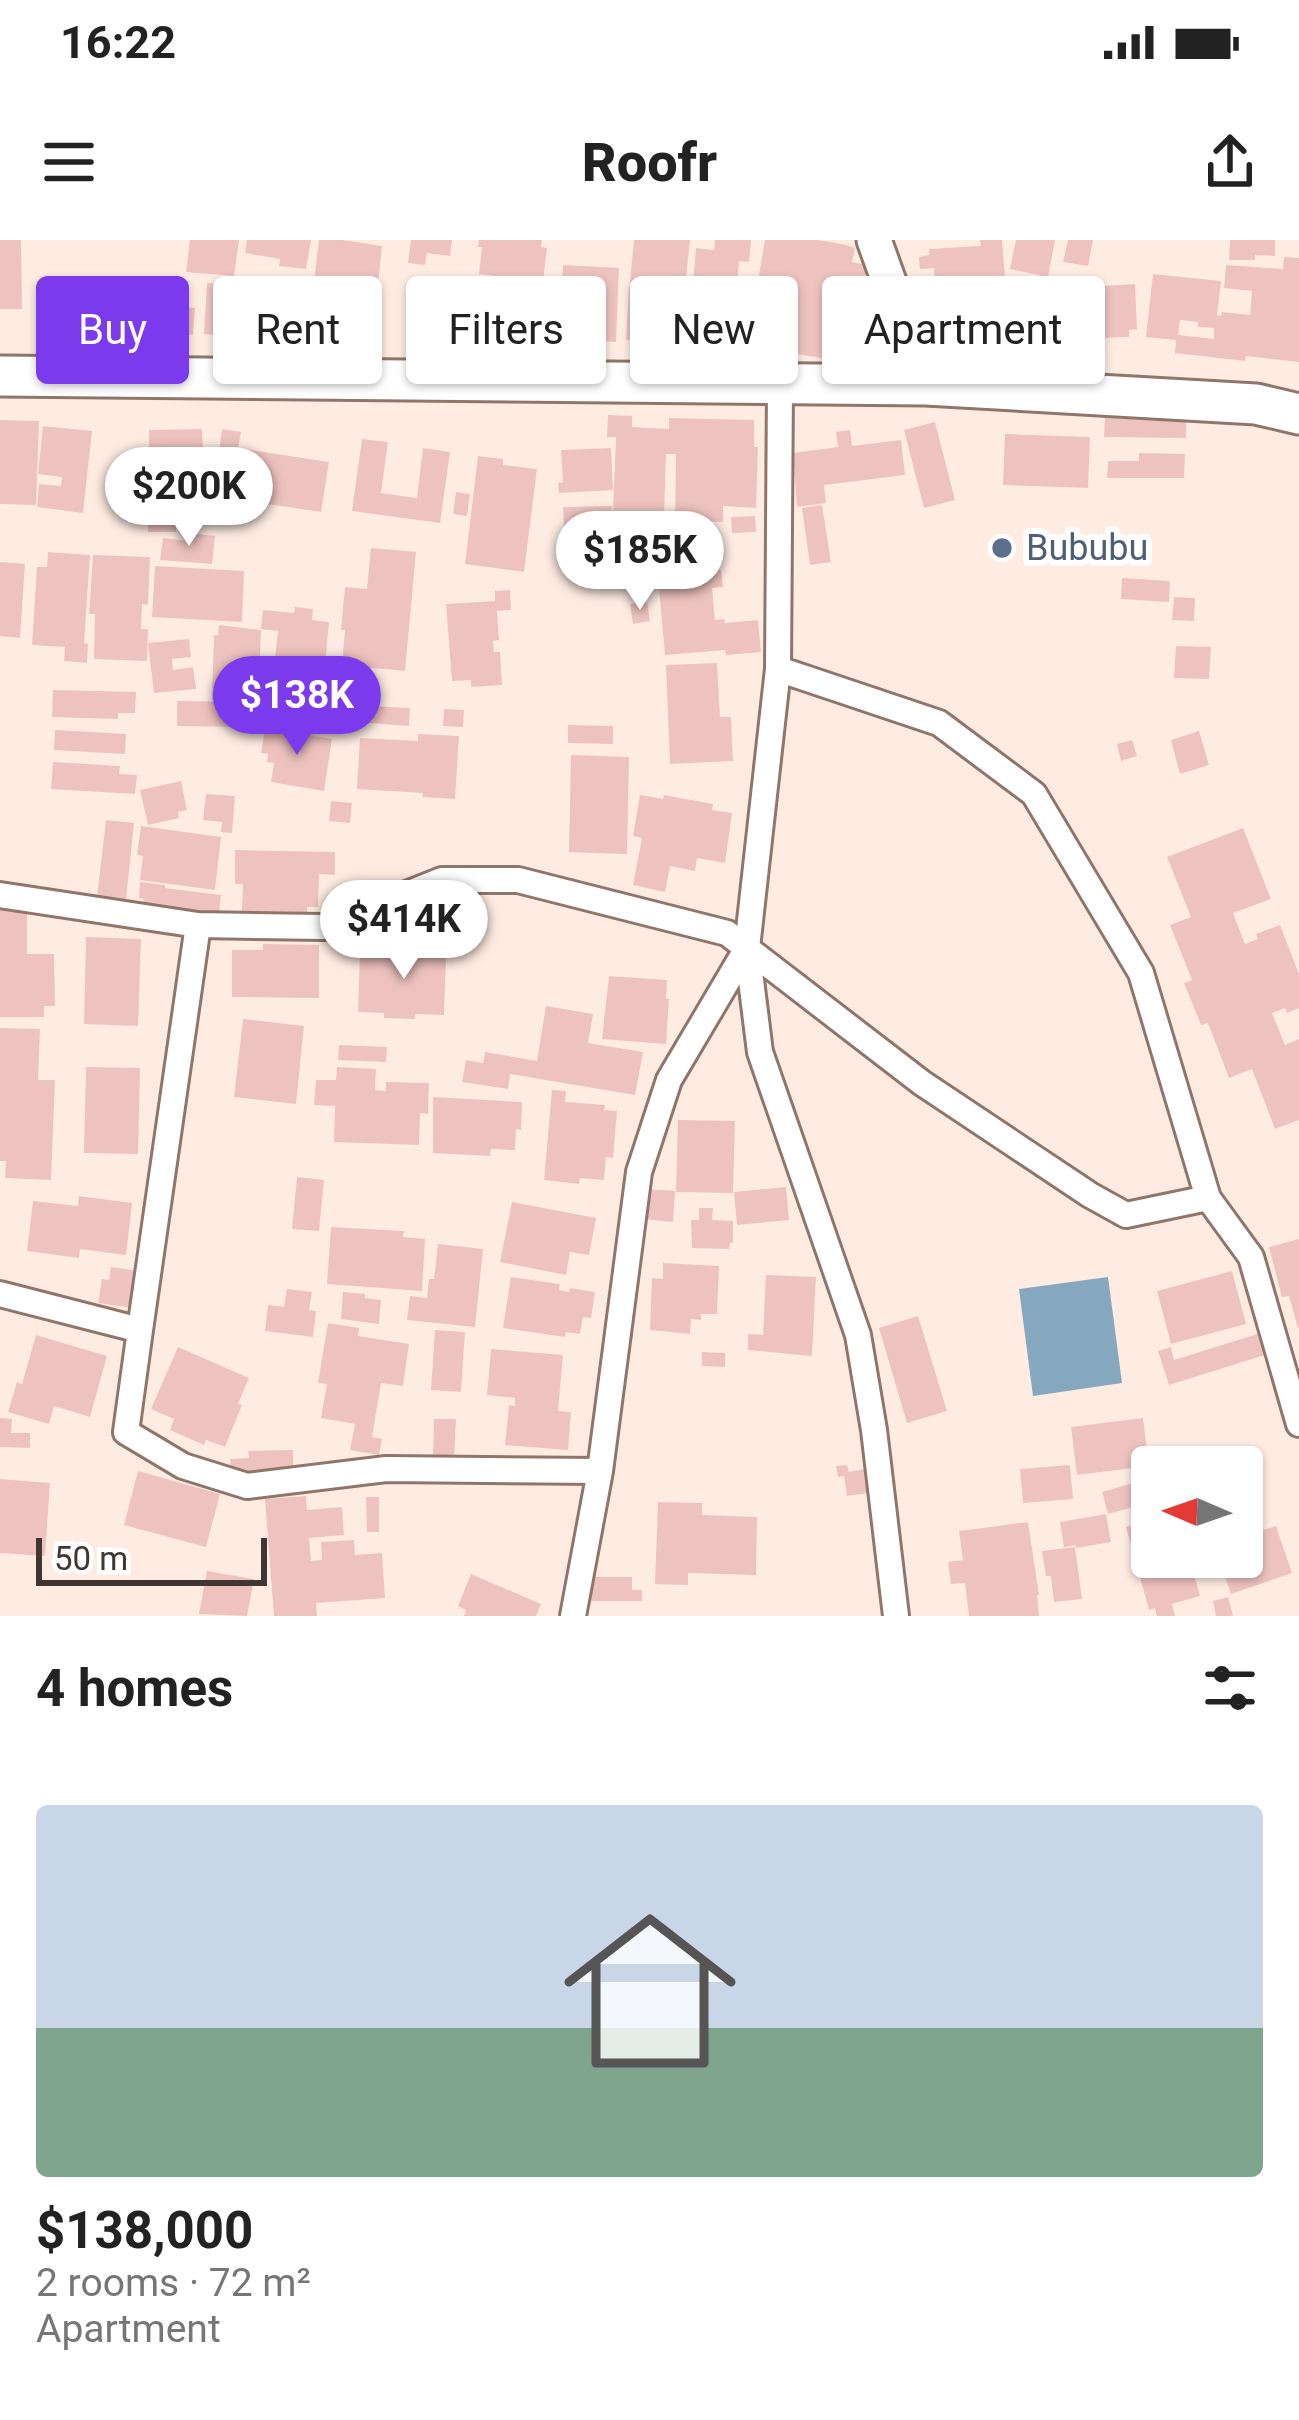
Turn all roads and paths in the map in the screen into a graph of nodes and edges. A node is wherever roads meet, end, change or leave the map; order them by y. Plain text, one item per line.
1 (874, 240) edge
2 (0, 376) edge
3 (780, 385) junction
4 (926, 385) junction
5 (1299, 414) edge
6 (778, 669) junction
7 (0, 896) edge
8 (197, 925) junction
9 (747, 948) junction
10 (1208, 1198) junction
11 (0, 1294) edge
12 (140, 1330) junction
13 (1299, 1424) edge
14 (600, 1471) junction
15 (573, 1616) edge
16 (896, 1616) edge

1 - 4 street
2 - 3 main road
3 - 4 main road
3 - 6 street
4 - 5 main road
6 - 9 street
6 - 10 street
7 - 8 street
8 - 9 street
8 - 12 street
9 - 10 street
9 - 14 street
9 - 16 street
10 - 13 street
11 - 12 street
12 - 14 street
14 - 15 street

